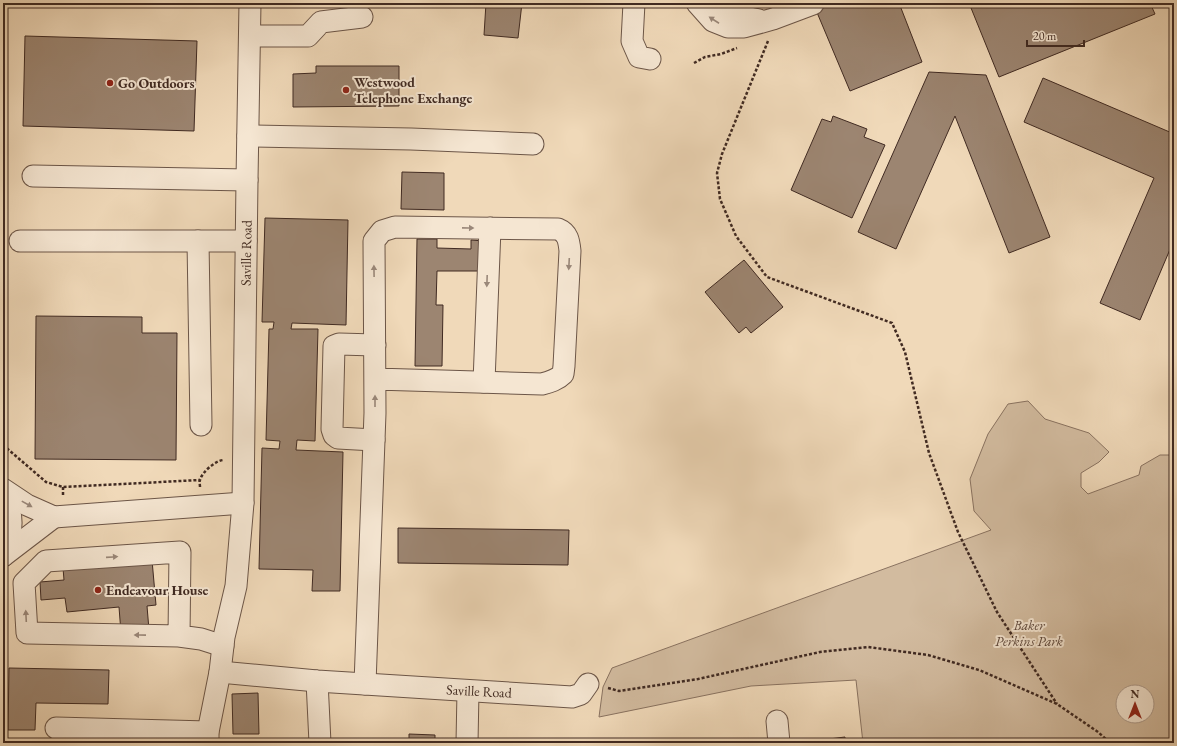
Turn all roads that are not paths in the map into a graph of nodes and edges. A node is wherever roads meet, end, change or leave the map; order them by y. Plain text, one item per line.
1 (250, 3) edge
2 (634, 3) edge
3 (697, 3) edge
4 (720, 3) edge
5 (813, 4) dead end
6 (362, 17) dead end
7 (768, 20) junction
8 (250, 36) junction
9 (650, 59) dead end
10 (248, 136) junction
11 (533, 144) dead end
12 (34, 176) dead end
13 (247, 180) junction
14 (490, 228) junction
15 (198, 240) junction
16 (246, 240) junction
17 (20, 241) dead end
18 (375, 345) junction
19 (375, 379) junction
20 (484, 382) junction
21 (201, 425) dead end
22 (374, 440) junction
23 (3, 489) edge
24 (3, 495) edge
25 (243, 503) junction
26 (54, 517) junction
27 (3, 556) edge
28 (179, 636) junction
29 (223, 646) junction
30 (220, 672) junction
31 (317, 681) junction
32 (365, 684) junction
33 (588, 684) road end
34 (468, 690) junction
35 (777, 721) dead end
36 (56, 728) dead end
37 (208, 738) edge
38 (320, 743) edge
39 (467, 743) edge
40 (779, 743) edge

1 - 8 street, Saville Road
2 - 9 street
7 -> 3 street
4 - 7 street
5 - 7 street
6 - 8 street
8 - 10 street, Saville Road
10 - 11 street
10 - 13 street, Saville Road
12 - 13 street
13 - 16 street, Saville Road
18 -> 14 street
14 -> 20 street
14 -> 20 street
15 - 16 street
15 - 17 street
15 - 21 street
16 - 25 street, Saville Road
18 - 19 street
18 - 22 street
19 - 20 street
22 -> 19 street
22 - 32 street
23 -> 26 street
24 - 27 street
25 - 26 street
25 - 29 street, Saville Road
26 - 27 street
28 -> 28 street
28 - 29 street
29 - 30 street, Saville Road
30 - 31 street, Saville Road
30 - 37 street, Saville Road
31 - 32 street, Saville Road
31 - 38 street
32 - 34 street, Saville Road
33 - 34 street, Saville Road
34 - 39 street
35 - 40 street
36 - 37 street

